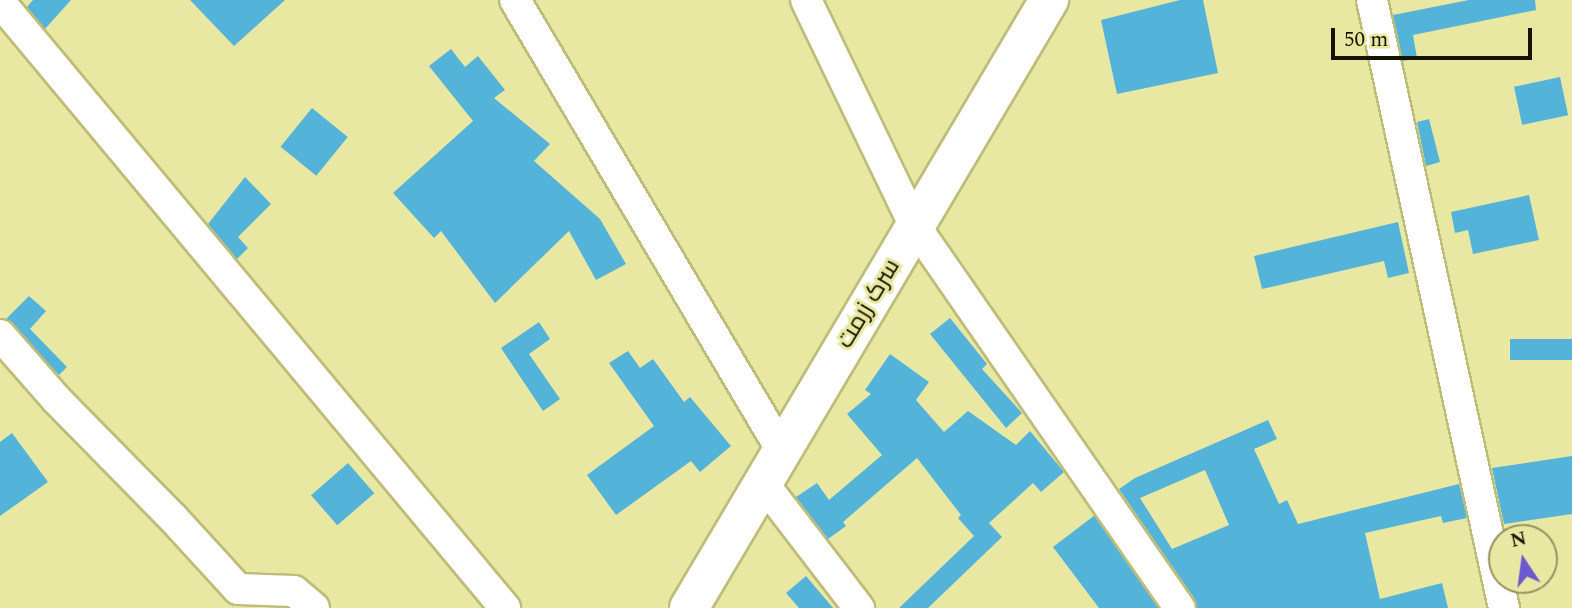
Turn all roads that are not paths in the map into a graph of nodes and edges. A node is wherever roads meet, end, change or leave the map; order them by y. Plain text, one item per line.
1 (514, 0) edge
2 (806, 0) edge
3 (1049, 0) edge
4 (1372, 0) edge
5 (0, 2) edge
6 (915, 226) junction
7 (0, 335) edge
8 (773, 467) junction
9 (314, 608) edge
10 (505, 608) edge
11 (689, 608) edge
12 (859, 608) edge
13 (1180, 608) edge
14 (1504, 608) edge

1 - 8 street
2 - 6 street
3 - 6 highway, سرک زرمت
4 - 14 street
5 - 10 street
6 - 8 highway, سرک زرمت
6 - 13 street
7 - 9 street
8 - 11 highway, سرک زرمت
8 - 12 street

